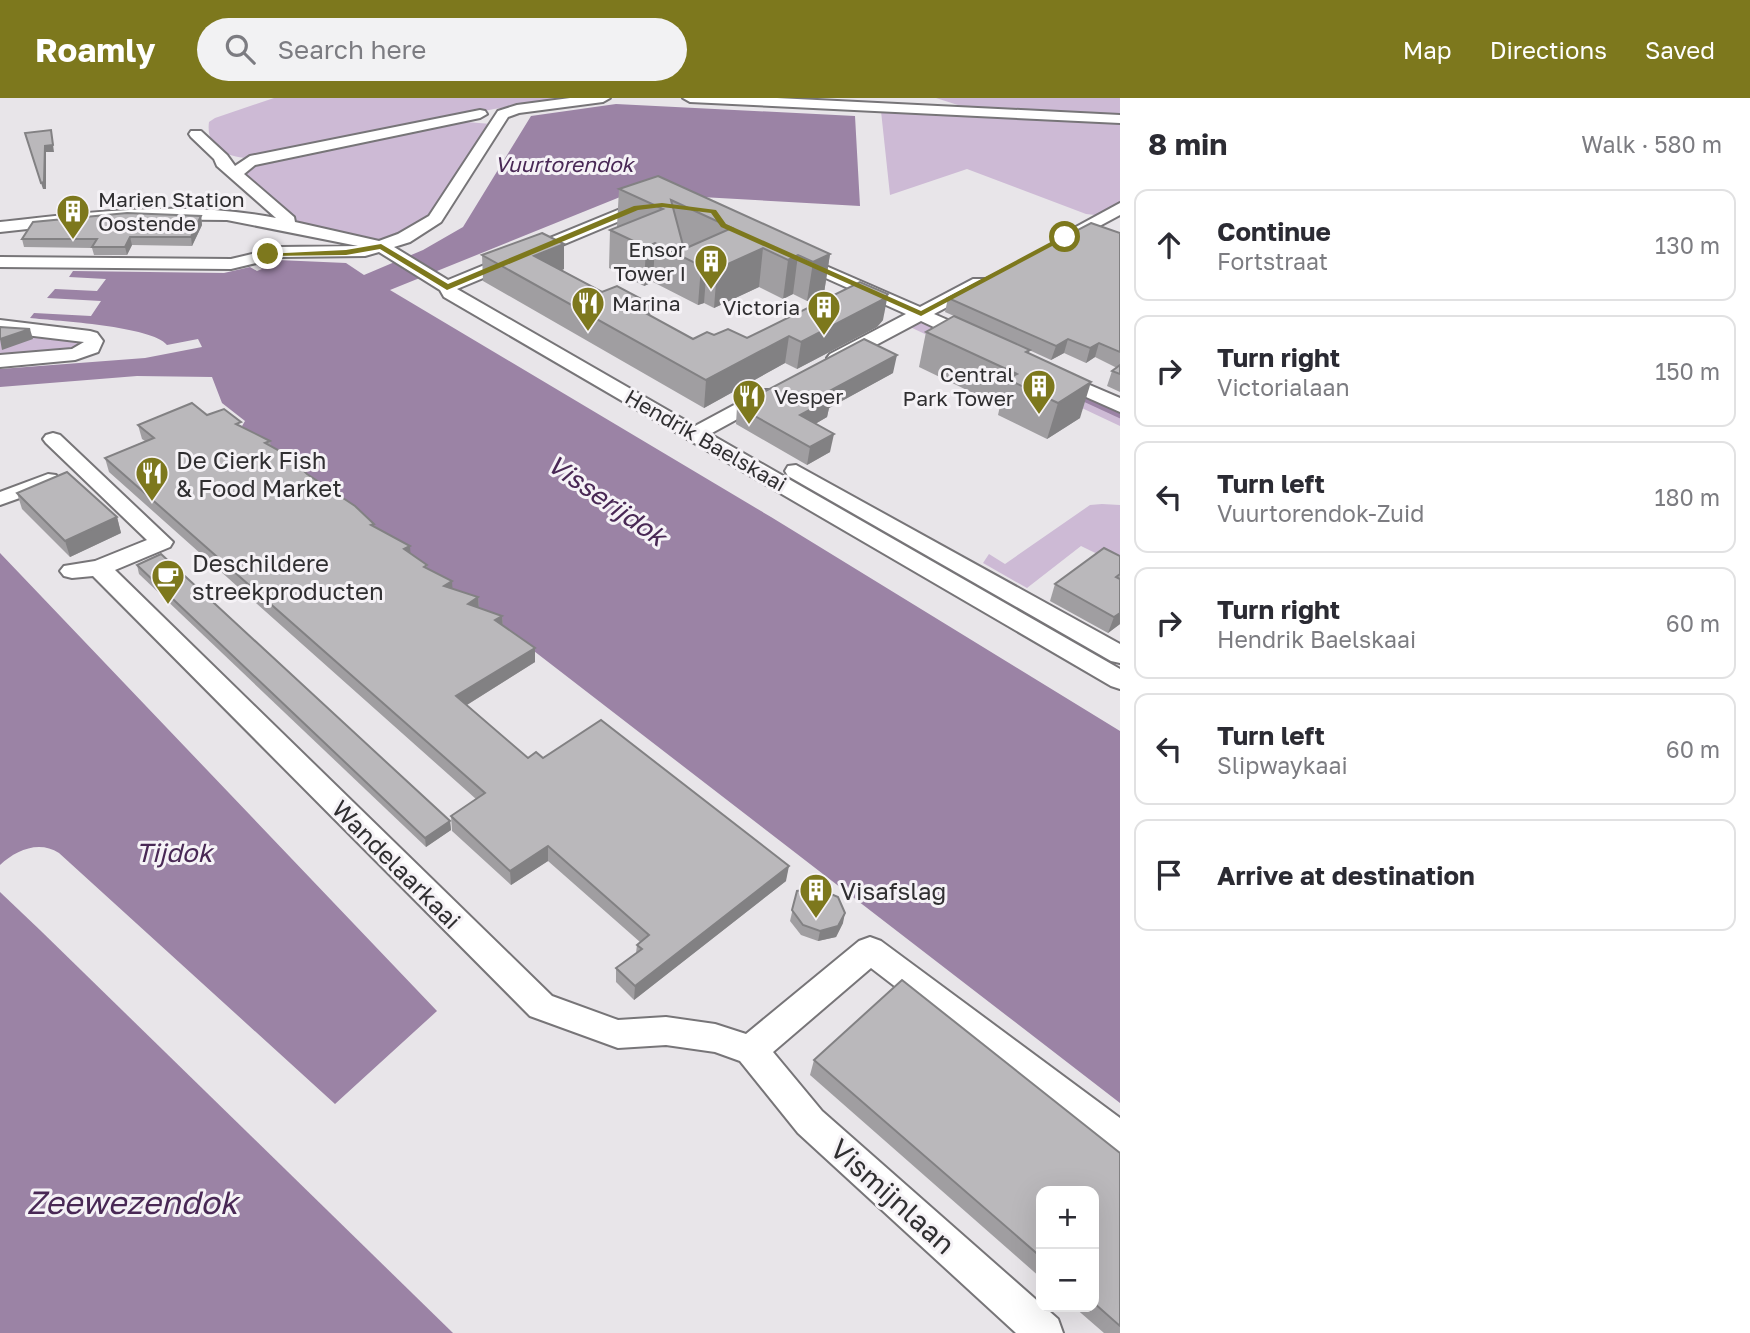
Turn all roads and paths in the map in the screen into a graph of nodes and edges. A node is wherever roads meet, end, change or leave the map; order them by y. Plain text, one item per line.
1 (603, 98) edge
2 (690, 98) edge
3 (480, 114) dead end
4 (1120, 118) edge
5 (196, 134) dead end
6 (222, 158) junction
7 (250, 161) junction
8 (234, 175) junction
9 (662, 205) edge
10 (1120, 208) edge
11 (285, 225) junction
12 (0, 228) edge
13 (381, 246) junction
14 (1041, 250) edge
15 (785, 253) edge
16 (268, 254) joint
17 (248, 259) joint
18 (0, 262) edge
19 (426, 274) joint
20 (993, 276) edge
21 (454, 285) junction
22 (921, 314) junction
23 (0, 326) edge
24 (996, 348) edge
25 (0, 361) edge
26 (823, 366) edge
27 (1046, 372) edge
28 (786, 385) edge
29 (1120, 406) edge
30 (704, 429) junction
31 (53, 439) dead end
32 (82, 466) junction
33 (1, 499) edge
34 (99, 568) junction
35 (72, 571) dead end
36 (1120, 655) edge
37 (1120, 680) edge
38 (751, 1050) junction
39 (1120, 1139) edge
40 (1044, 1333) edge

1 - 13 street
2 - 4 street
3 - 7 street
5 - 6 street
6 - 7 street
6 - 8 street
7 - 8 street
8 - 11 street
9 - 21 street
10 - 14 street
11 - 12 street, Hendrik Baelskaai
11 - 13 street, Hendrik Baelskaai
13 - 16 street
13 - 19 street, Hendrik Baelskaai
15 - 22 street
16 - 17 street
17 - 18 street
19 - 21 street, Hendrik Baelskaai
20 - 22 street
21 - 30 street, Hendrik Baelskaai
22 - 24 street
22 - 26 street
23 - 25 street
27 - 29 street
28 - 30 street
30 - 36 street, Hendrik Baelskaai
30 - 37 street, Hendrik Baelskaai
31 - 32 street
32 - 33 street
32 - 34 street
34 - 35 street
34 - 38 street, Wandelaarkaai
38 - 39 street
38 - 40 street, Vismijnlaan

